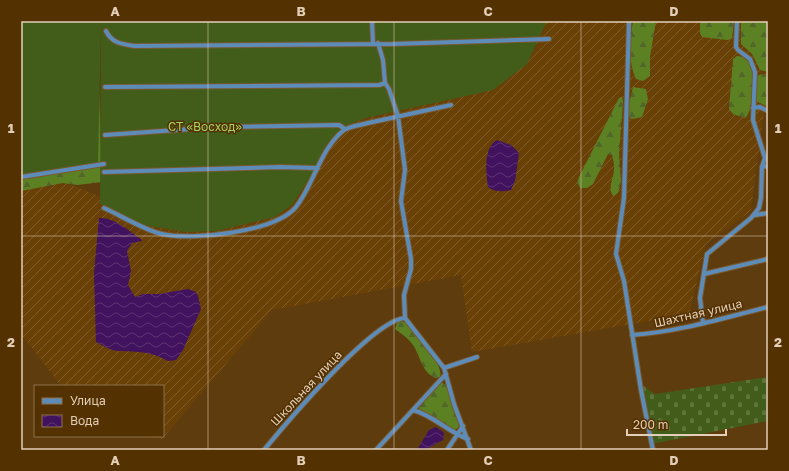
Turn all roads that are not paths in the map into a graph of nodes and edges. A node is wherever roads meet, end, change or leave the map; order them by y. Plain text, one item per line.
1 (372, 21) edge
2 (629, 21) edge
3 (737, 21) edge
4 (106, 31) dead end
5 (549, 39) dead end
6 (376, 43) junction
7 (385, 83) junction
8 (105, 87) dead end
9 (451, 105) dead end
10 (753, 108) junction
11 (768, 111) edge
12 (398, 116) junction
13 (345, 129) junction
14 (105, 135) dead end
15 (104, 164) dead end
16 (768, 166) edge
17 (762, 167) junction
18 (318, 168) junction
19 (104, 172) dead end
20 (21, 177) edge
21 (104, 208) dead end
22 (768, 213) edge
23 (754, 215) junction
24 (768, 259) edge
25 (704, 274) junction
26 (768, 306) edge
27 (405, 318) junction
28 (703, 323) junction
29 (632, 335) junction
30 (477, 357) dead end
31 (444, 368) junction
32 (446, 374) junction
33 (413, 410) junction
34 (463, 426) junction
35 (458, 436) junction
36 (468, 439) junction
37 (264, 450) edge
38 (376, 450) edge
39 (447, 450) edge
40 (471, 450) edge
41 (653, 450) edge

1 - 6 street
2 - 29 street
3 - 10 street
4 - 6 street
5 - 6 street
6 - 7 street
7 - 8 street
7 - 12 street
9 - 12 street
10 - 11 street
10 - 17 street
12 - 13 street
12 - 27 street
13 - 14 street
13 - 18 street
15 - 20 street
16 - 17 street
17 - 23 street
18 - 19 street
18 - 21 street
22 - 23 street
23 - 25 street
24 - 25 street
25 - 28 street
26 - 28 street, Шахтная улица
27 - 31 street
27 - 37 street, Школьная улица
28 - 29 street, Шахтная улица
29 - 41 street
30 - 31 street
31 - 32 street
32 - 33 street
32 - 34 street
33 - 35 street
33 - 38 street
34 - 35 street
34 - 36 street
35 - 36 street
35 - 39 street
36 - 40 street

